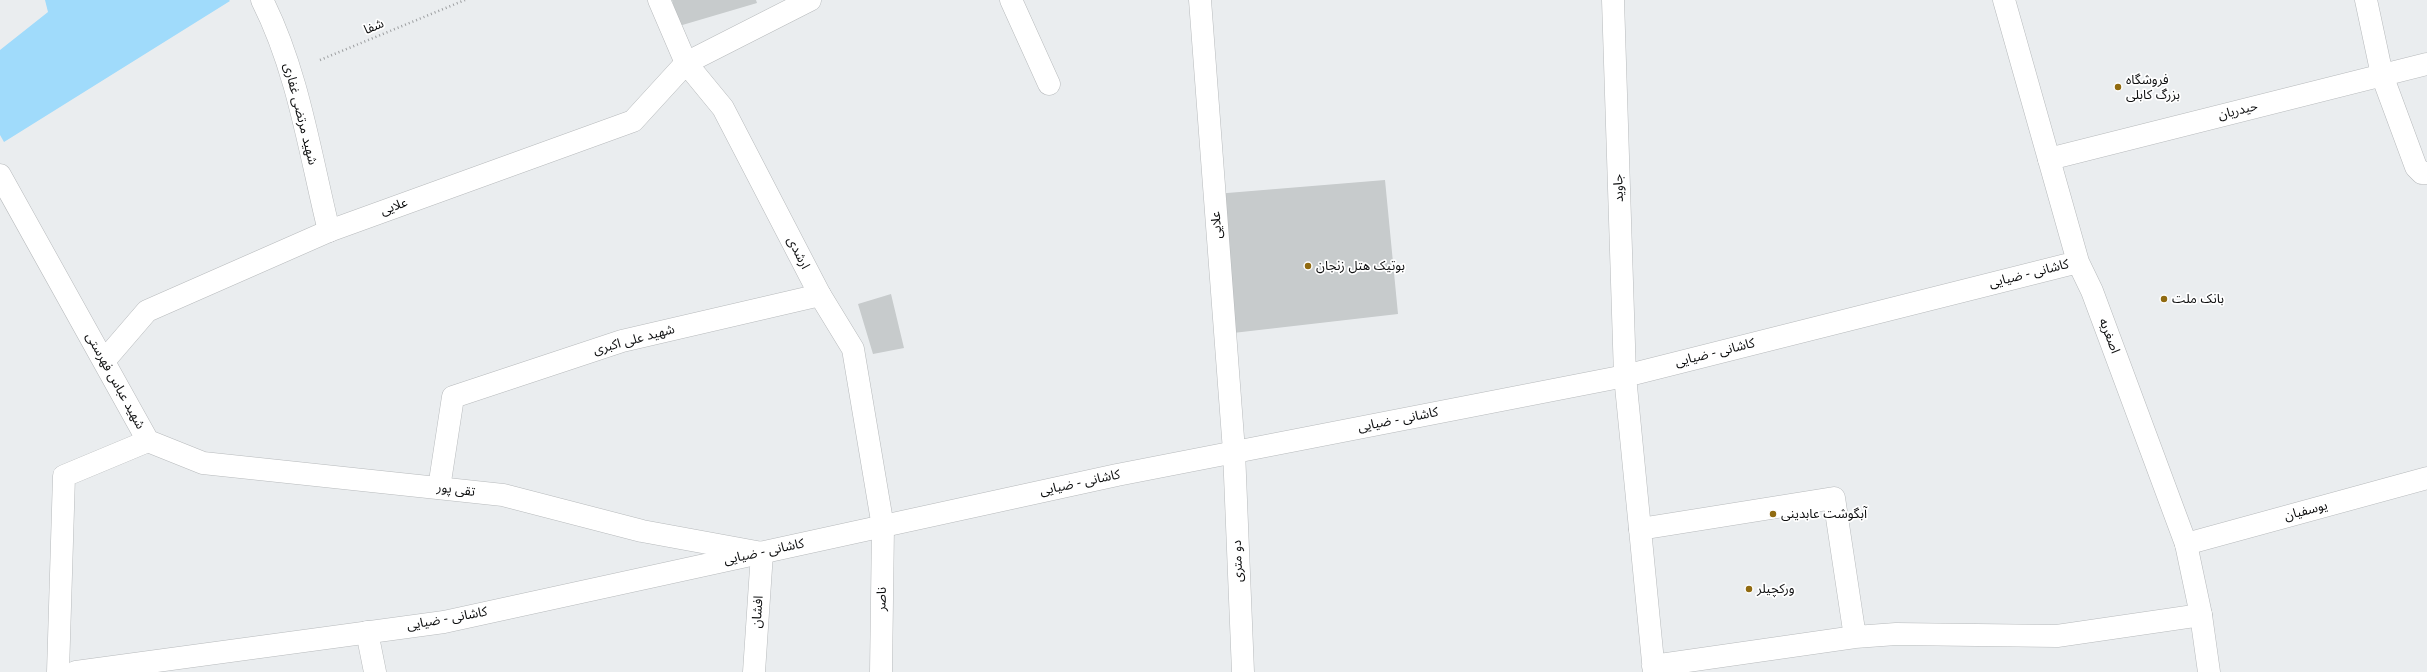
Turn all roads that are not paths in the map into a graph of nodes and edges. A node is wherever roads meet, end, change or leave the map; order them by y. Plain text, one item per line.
1 (262, 0) edge
2 (659, 0) edge
3 (810, 0) edge
4 (1011, 0) edge
5 (1200, 0) edge
6 (1613, 0) edge
7 (2004, 0) edge
8 (2366, 0) edge
9 (686, 63) junction
10 (2427, 64) edge
11 (2382, 75) junction
12 (1050, 84) dead end
13 (2049, 159) junction
14 (2427, 173) edge
15 (0, 175) edge
16 (328, 231) junction
17 (2078, 262) junction
18 (820, 295) junction
19 (104, 361) junction
20 (1625, 376) junction
21 (148, 441) junction
22 (1234, 451) junction
23 (2427, 478) edge
24 (439, 488) junction
25 (883, 527) junction
26 (1640, 529) junction
27 (2186, 544) junction
28 (762, 553) junction
29 (2201, 615) junction
30 (367, 632) junction
31 (1855, 637) junction
32 (1654, 669) edge
33 (58, 672) edge
34 (76, 672) edge
35 (375, 672) edge
36 (754, 672) edge
37 (882, 672) edge
38 (1243, 672) edge
39 (2209, 672) edge

1 - 16 street, شهید مرتضی غفاری
2 - 9 street, ارشدی
3 - 9 street
4 - 12 street
5 - 22 street, علایی
6 - 20 street, جاوید
7 - 13 street, اصغریه
8 - 11 street
9 - 16 street, علایی
9 - 18 street, ارشدی
10 - 11 street, حیدریان
11 - 13 street, حیدریان
11 - 14 street
13 - 17 street, اصغریه
15 - 19 street, شهید عباس فهرستی
16 - 19 street, علایی
17 - 20 street, کاشانی - ضیایی
17 - 27 street, اصغریه
18 - 24 street, شهید علی اکبری
18 - 25 street, ارشدی
19 - 21 street, شهید عباس فهرستی
20 - 22 street, کاشانی - ضیایی
20 - 26 street, جاوید
21 - 24 street, تقی پور
21 - 33 street, شهید عباس فهرستی
22 - 25 street, کاشانی - ضیایی
22 - 38 street, دو متری
23 - 27 street, یوسفیان
24 - 28 street, تقی پور
25 - 28 street, کاشانی - ضیایی
25 - 37 street, ناصر
26 - 31 street
26 - 32 street, جاوید
27 - 29 street, اصغریه
28 - 30 street, کاشانی - ضیایی
28 - 36 street, افشان
29 - 31 street
29 - 39 street, اصغریه
30 - 34 street, کاشانی - ضیایی
30 - 35 street
31 - 32 street

